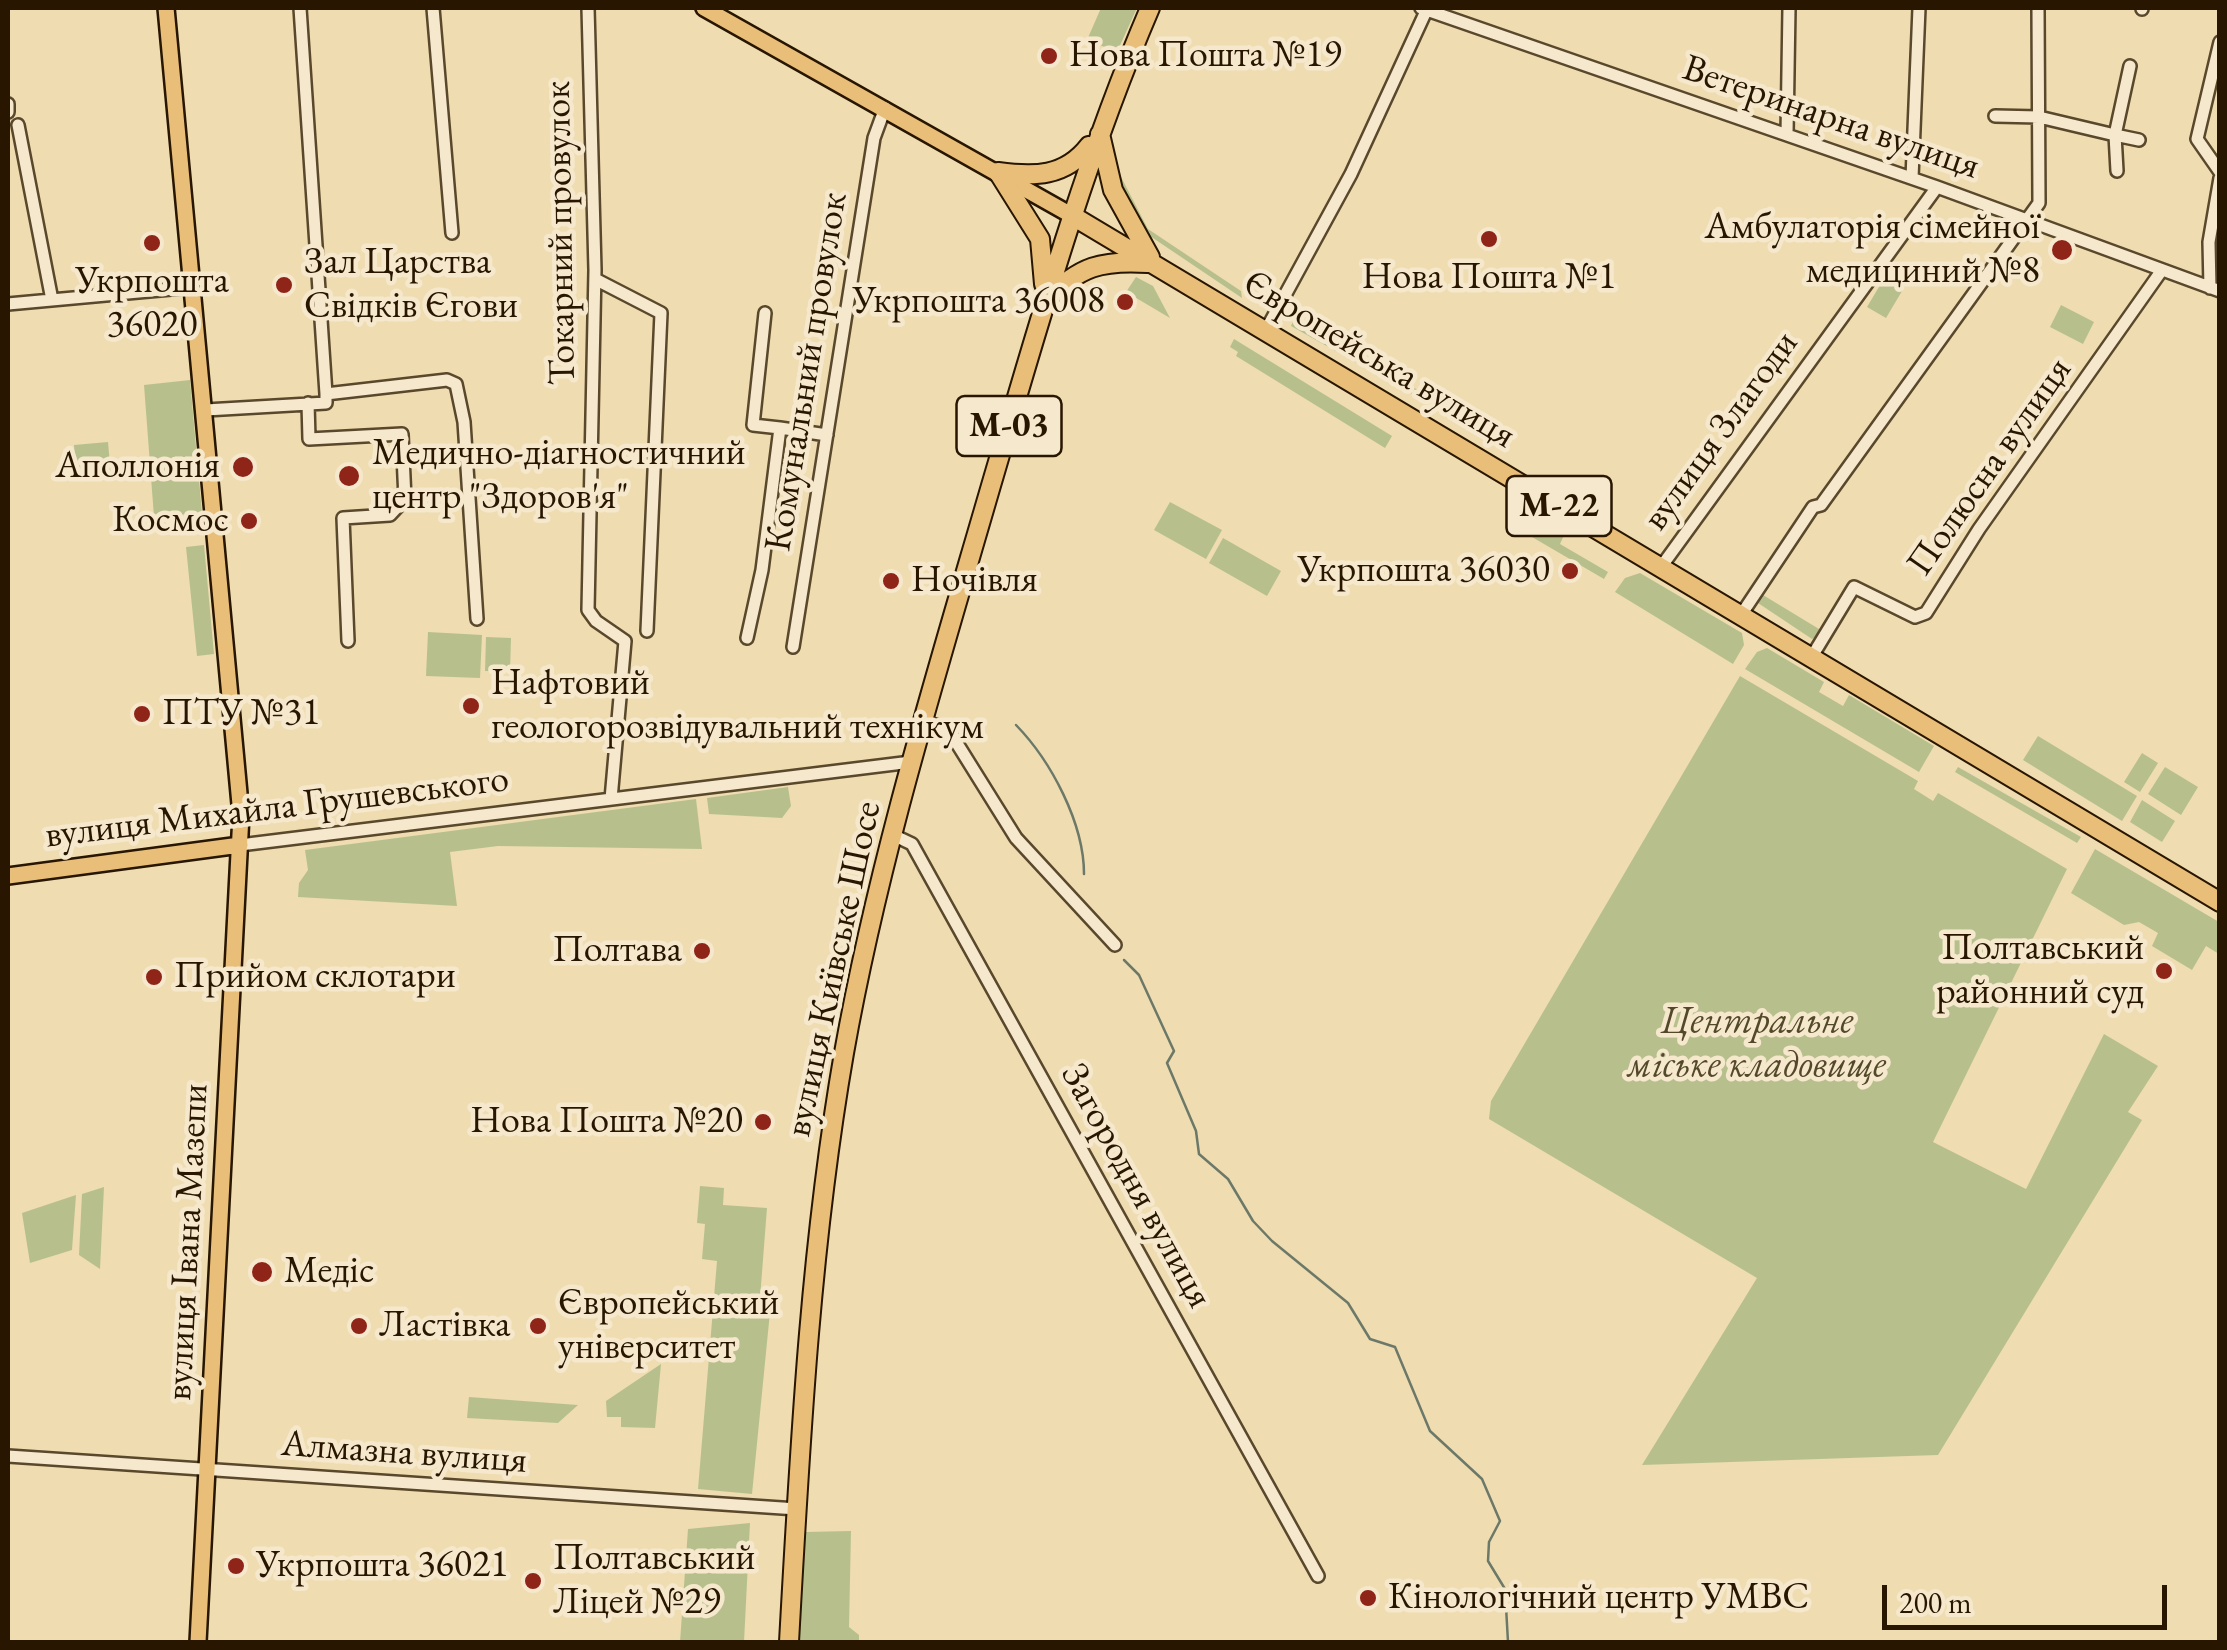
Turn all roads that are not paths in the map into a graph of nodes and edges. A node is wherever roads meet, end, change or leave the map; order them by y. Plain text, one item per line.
1 (166, 8) edge
2 (300, 8) edge
3 (433, 8) edge
4 (588, 8) edge
5 (704, 8) edge
6 (1150, 8) edge
7 (1424, 8) edge
8 (1790, 8) edge
9 (1919, 8) edge
10 (2038, 8) edge
11 (2220, 42) edge
12 (2130, 66) dead end
13 (8, 104) edge
14 (885, 108) junction
15 (8, 112) edge
16 (1995, 116) dead end
17 (2039, 117) junction
18 (18, 125) dead end
19 (1100, 129) junction
20 (1787, 134) junction
21 (2116, 135) junction
22 (2139, 140) dead end
23 (2117, 171) dead end
24 (998, 172) junction
25 (2220, 175) edge
26 (1912, 178) junction
27 (1937, 186) junction
28 (1071, 214) junction
29 (2027, 220) junction
30 (452, 233) dead end
31 (1153, 263) junction
32 (2162, 270) junction
33 (595, 278) junction
34 (194, 287) junction
35 (2215, 289) edge
36 (52, 300) junction
37 (1044, 303) junction
38 (8, 304) edge
39 (765, 313) dead end
40 (1266, 330) junction
41 (326, 394) junction
42 (308, 403) junction
43 (206, 410) junction
44 (780, 428) junction
45 (827, 435) junction
46 (1661, 567) junction
47 (1741, 615) junction
48 (477, 619) dead end
49 (647, 632) dead end
50 (747, 638) dead end
51 (348, 641) dead end
52 (793, 647) dead end
53 (1811, 658) junction
54 (923, 721) junction
55 (911, 762) junction
56 (611, 799) junction
57 (893, 834) junction
58 (240, 845) junction
59 (8, 876) edge
60 (2220, 902) edge
61 (1116, 945) dead end
62 (8, 1456) edge
63 (210, 1470) junction
64 (797, 1509) junction
65 (1318, 1576) dead end
66 (198, 1642) edge
67 (789, 1642) edge

1 - 34 main road, вулиця Івана Мазепи
2 - 41 street
3 - 30 street
4 - 33 street, Токарний провулок
5 - 14 main road, Європейська вулиця
6 - 19 highway, М-03
7 - 20 street, Ветеринарна вулиця
7 - 40 street
8 - 20 street
9 - 26 street
10 - 17 street
11 - 25 street
12 - 21 street
13 - 15 street
14 - 24 main road, Європейська вулиця
14 - 45 street, Комунальний провулок
16 - 17 street
17 - 21 street
17 - 29 street
18 - 36 street
19 - 24 highway
19 - 28 highway, вулиця Київське Шосе / М-03
19 - 31 highway
20 - 26 street, Ветеринарна вулиця
21 - 22 street
21 - 23 street
24 - 28 main road, Європейська вулиця
24 - 37 highway
25 - 35 street
26 - 27 street, Ветеринарна вулиця
27 - 29 street, Ветеринарна вулиця
27 - 46 street, вулиця Злагоди
28 - 31 highway, Європейська вулиця / М-22
28 - 37 highway, вулиця Київське Шосе / М-03
29 - 32 street, Ветеринарна вулиця
29 - 47 street
31 - 37 highway
31 - 40 highway, Європейська вулиця / М-22
32 - 35 street, Ветеринарна вулиця
32 - 53 street, Полюсна вулиця
33 - 49 street
33 - 56 street, Токарний провулок
34 - 36 street
34 - 43 main road, вулиця Івана Мазепи
36 - 38 street
37 - 54 highway, вулиця Київське Шосе / М-03
39 - 44 street
40 - 46 highway, Європейська вулиця / М-22
41 - 42 street
41 - 48 street
42 - 43 street
42 - 51 street
43 - 58 main road, вулиця Івана Мазепи
44 - 45 street
44 - 50 street
45 - 52 street, Комунальний провулок
46 - 47 highway, Європейська вулиця / М-22
47 - 53 highway, Європейська вулиця / М-22
53 - 60 highway, Європейська вулиця / М-22
54 - 55 highway, вулиця Київське Шосе / М-03
54 - 61 street
55 - 56 street, вулиця Михайла Грушевського
55 - 57 highway, вулиця Київське Шосе / М-03
56 - 58 street, вулиця Михайла Грушевського
57 - 64 highway, вулиця Київське Шосе / М-03
57 - 65 street, Загородня вулиця
58 - 59 main road, вулиця Михайла Грушевського
58 - 63 main road, вулиця Івана Мазепи
62 - 63 street, Алмазна вулиця
63 - 64 street, Алмазна вулиця
63 - 66 main road, вулиця Івана Мазепи
64 - 67 highway, вулиця Київське Шосе / М-03

